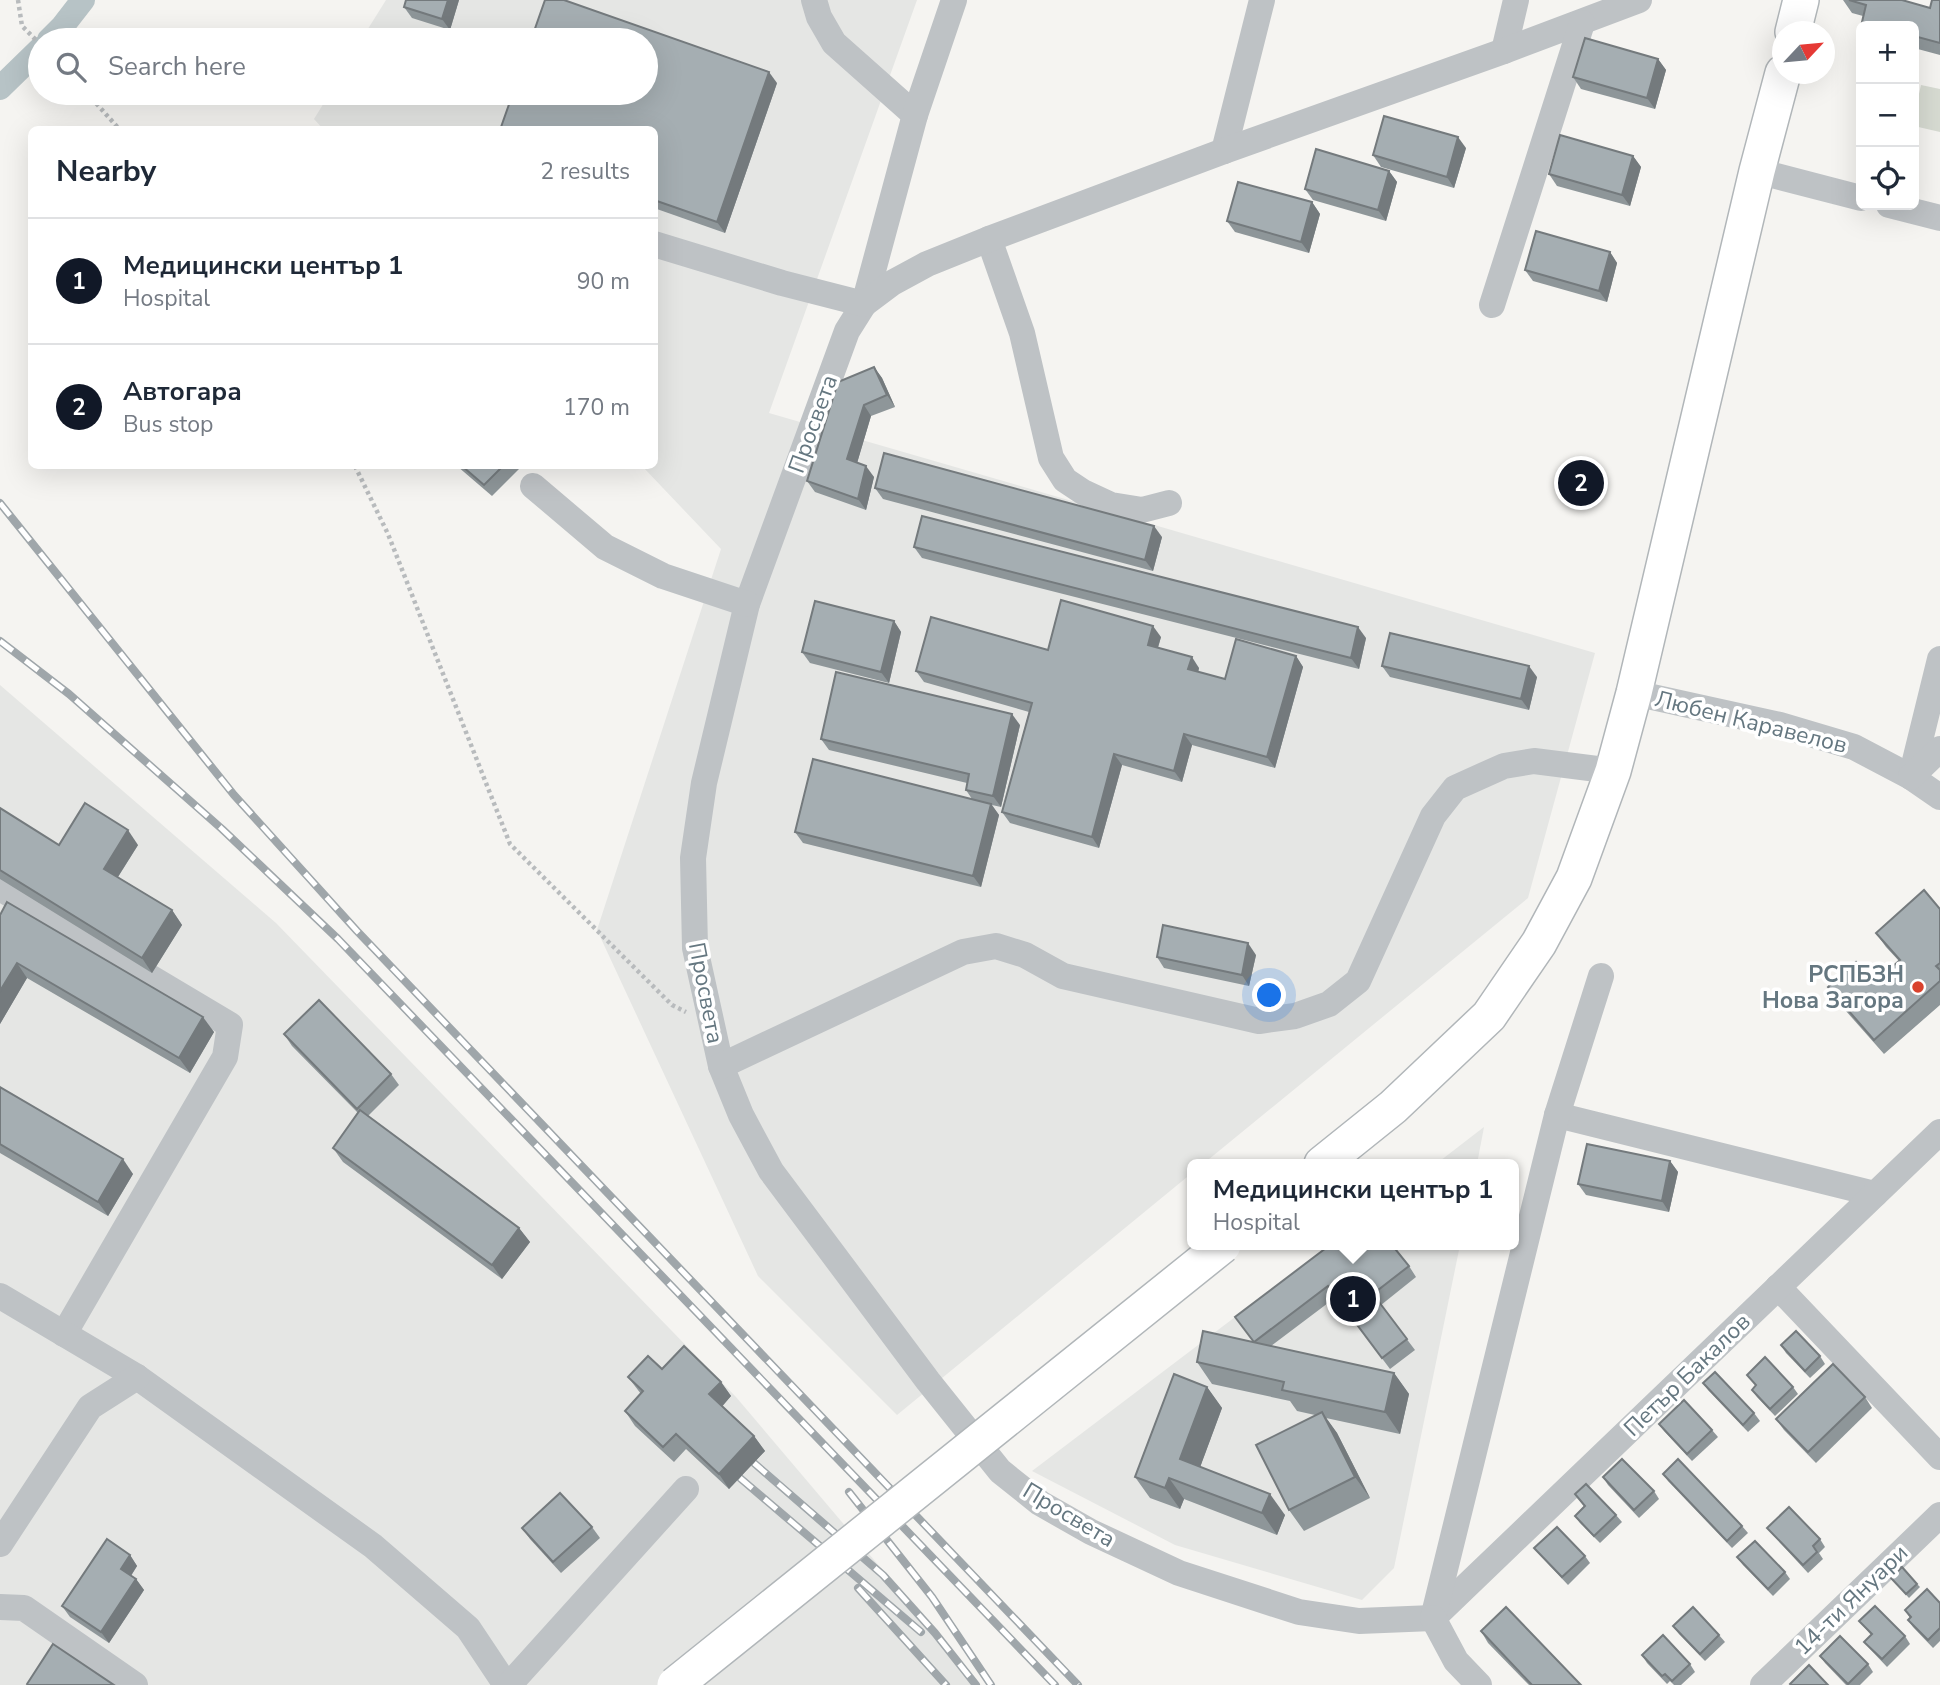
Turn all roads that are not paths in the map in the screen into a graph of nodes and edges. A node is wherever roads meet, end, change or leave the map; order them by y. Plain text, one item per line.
1 (814, 0) edge
2 (954, 0) edge
3 (1262, 0) edge
4 (1516, 0) edge
5 (1639, 0) edge
6 (1801, 0) edge
7 (1796, 21) edge
8 (1581, 23) junction
9 (1504, 51) junction
10 (1780, 84) edge
11 (915, 116) junction
12 (1224, 151) junction
13 (1757, 172) junction
14 (1856, 197) edge
15 (1909, 210) edge
16 (1940, 218) edge
17 (989, 239) junction
18 (658, 245) edge
19 (864, 304) junction
20 (1492, 305) dead end
21 (533, 486) dead end
22 (1168, 503) dead end
23 (747, 604) junction
24 (1940, 659) edge
25 (1634, 693) junction
26 (1940, 749) edge
27 (1613, 771) junction
28 (1911, 777) junction
29 (1940, 797) edge
30 (0, 888) edge
31 (1601, 976) dead end
32 (721, 1066) junction
33 (1557, 1115) junction
34 (1940, 1132) edge
35 (1328, 1159) edge
36 (1875, 1194) junction
37 (1217, 1250) edge
38 (1778, 1287) junction
39 (0, 1296) edge
40 (64, 1334) junction
41 (137, 1377) junction
42 (1940, 1457) edge
43 (686, 1489) dead end
44 (1940, 1515) edge
45 (0, 1544) edge
46 (0, 1607) edge
47 (1433, 1618) junction
48 (135, 1685) edge
49 (507, 1685) edge
50 (675, 1685) edge
51 (1479, 1685) edge
52 (1763, 1685) edge

1 - 11 street
2 - 11 street, Просвета
3 - 12 street
4 - 9 street
5 - 8 street
6 - 7 main road
8 - 9 street
8 - 20 street
9 - 12 street
10 - 13 main road
11 - 19 street, Просвета
12 - 17 street
13 - 14 street
13 - 25 main road
15 - 16 street
17 - 19 street
17 - 22 street
18 - 19 street
19 - 23 street, Просвета
21 - 23 street
23 - 32 street, Просвета
24 - 28 street
25 - 27 main road
25 - 28 street, Любен Каравелов
26 - 28 street
27 - 32 street
27 - 35 main road
28 - 29 street, Любен Каравелов
30 - 40 street
31 - 33 street
32 - 47 street, Просвета
33 - 36 street
33 - 47 street
34 - 36 street, Петър Бакалов
36 - 38 street, Петър Бакалов
37 - 50 main road, bridge
38 - 42 street
38 - 47 street, Петър Бакалов
39 - 40 street
40 - 41 street
41 - 45 street
41 - 49 street
43 - 49 street
44 - 52 street, 14-ти Януари
46 - 48 street
47 - 51 street

